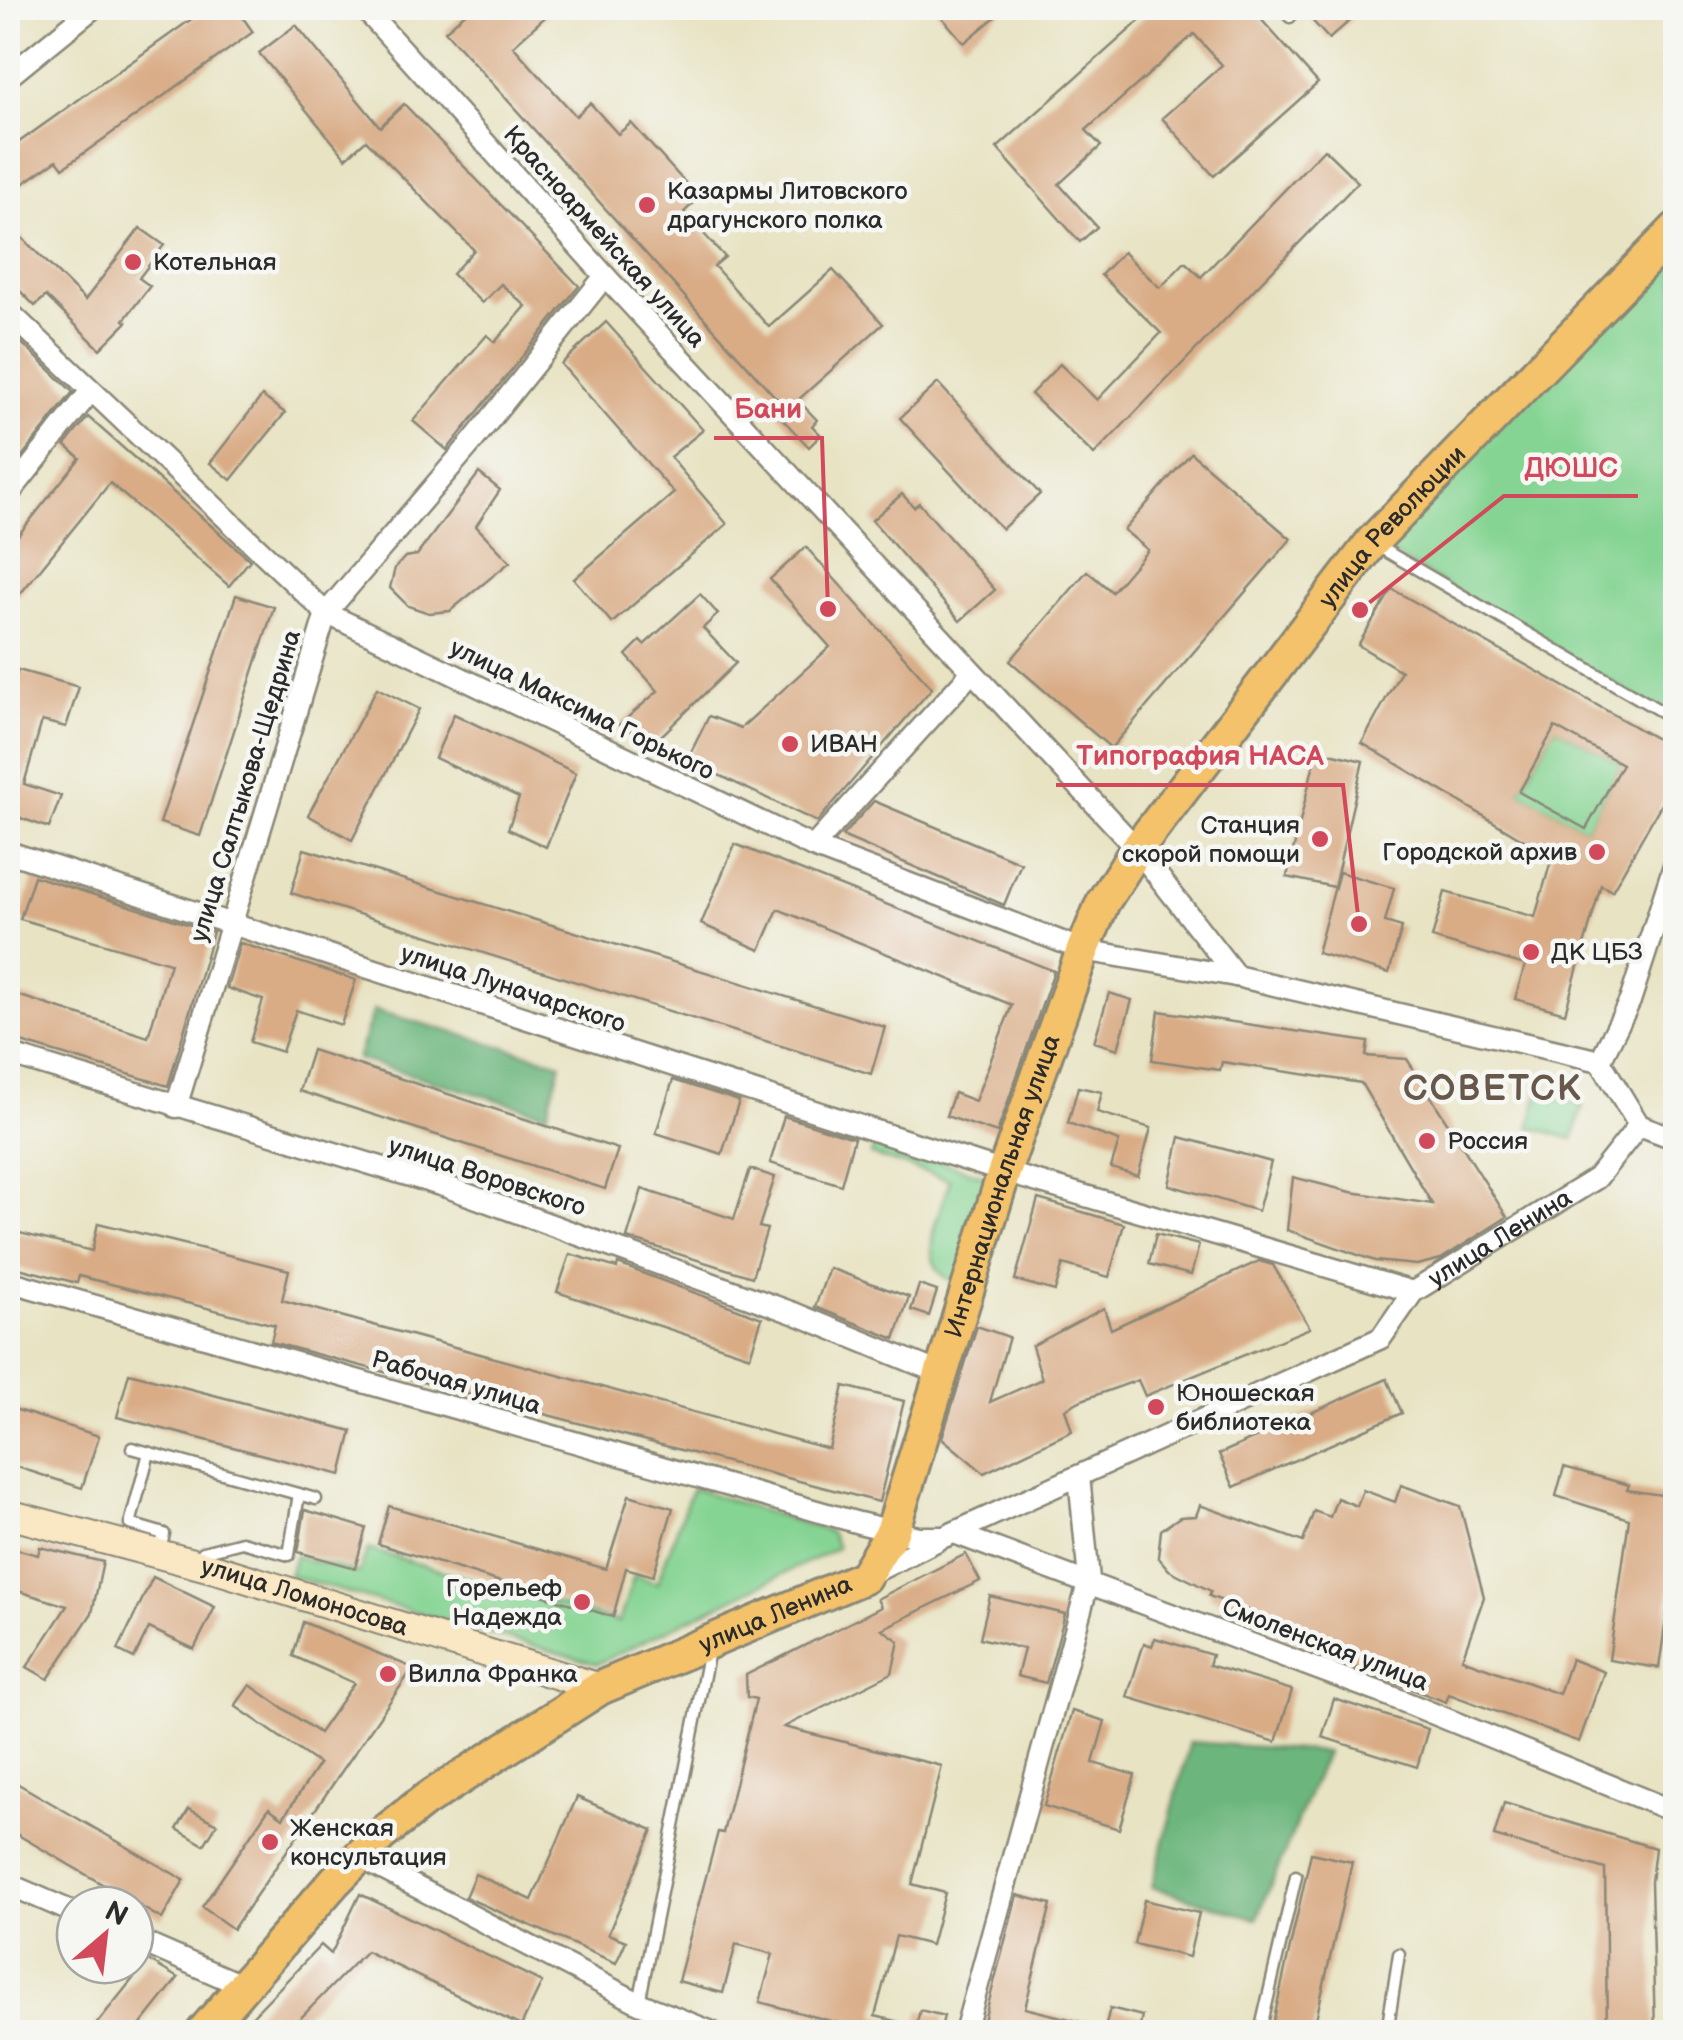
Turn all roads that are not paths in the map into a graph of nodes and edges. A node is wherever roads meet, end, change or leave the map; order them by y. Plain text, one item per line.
1 (93, 8) edge
2 (364, 8) edge
3 (8, 77) edge
4 (1676, 229) edge
5 (605, 276) junction
6 (8, 311) edge
7 (90, 392) junction
8 (8, 495) edge
9 (1372, 542) junction
10 (326, 613) junction
11 (972, 672) junction
12 (1676, 720) edge
13 (812, 847) junction
14 (1137, 849) junction
15 (8, 852) edge
16 (1676, 859) edge
17 (228, 925) junction
18 (1084, 950) junction
19 (1236, 976) junction
20 (8, 1054) edge
21 (1600, 1061) junction
22 (176, 1107) junction
23 (1639, 1126) junction
24 (1676, 1138) edge
25 (1004, 1172) junction
26 (8, 1281) edge
27 (1413, 1292) junction
28 (942, 1374) junction
29 (132, 1448) dead end
30 (149, 1453) junction
31 (1079, 1476) junction
32 (298, 1494) junction
33 (316, 1499) dead end
34 (8, 1514) edge
35 (892, 1532) junction
36 (949, 1535) junction
37 (159, 1554) junction
38 (200, 1565) junction
39 (864, 1578) junction
40 (1089, 1580) junction
41 (710, 1645) junction
42 (600, 1688) junction
43 (1676, 1812) edge
44 (359, 1857) junction
45 (1296, 1876) dead end
46 (8, 1884) edge
47 (55, 1904) edge
48 (155, 1949) edge
49 (1399, 1954) dead end
50 (242, 1986) junction
51 (639, 2002) junction
52 (203, 2032) edge
53 (712, 2032) edge
54 (965, 2032) edge
55 (1260, 2032) edge
56 (1386, 2032) edge

1 - 3 street
2 - 5 street, Красноармейская улица
4 - 9 main road, улица Революции
5 - 10 street, улица Салтыкова-Щедрина
5 - 11 street, Красноармейская улица
6 - 7 street, улица Максима Горького
7 - 8 street
7 - 10 street, улица Максима Горького
9 - 12 lane
9 - 14 main road, улица Революции
10 - 13 street, улица Максима Горького
10 - 17 street, улица Салтыкова-Щедрина
11 - 13 street
11 - 14 street, Красноармейская улица
13 - 18 street, улица Максима Горького
14 - 18 main road, Интернациональная улица
14 - 19 street, Красноармейская улица
15 - 17 street, улица Луначарского
16 - 21 street
17 - 22 street, улица Салтыкова-Щедрина
17 - 25 street, улица Луначарского
18 - 19 street, улица Максима Горького
18 - 25 main road, Интернациональная улица
19 - 21 street, улица Максима Горького
20 - 22 street, улица Воровского
21 - 23 street
22 - 28 street, улица Воровского
23 - 24 street
23 - 27 street, улица Ленина
25 - 27 street, улица Луначарского
25 - 28 main road, Интернациональная улица
26 - 35 street, Рабочая улица
27 - 31 street, улица Ленина
28 - 35 main road, Интернациональная улица
29 - 30 lane
30 - 32 lane
30 - 37 lane
31 - 36 street, улица Ленина
31 - 40 street
32 - 33 lane
32 - 38 lane
34 - 37 street, улица Ломоносова
35 - 36 street
35 - 39 main road, улица Ленина
36 - 39 street, улица Ленина
36 - 40 street, Смоленская улица
37 - 38 street, улица Ломоносова
38 - 42 street, улица Ломоносова
39 - 41 main road, улица Ленина
40 - 43 street, Смоленская улица
40 - 54 street
41 - 42 main road, улица Ленина
41 - 51 lane
42 - 44 main road, улица Ленина
44 - 50 main road, улица Ленина
44 - 51 street
45 - 55 lane
46 - 47 street
48 - 50 street
49 - 56 lane
50 - 52 main road, улица Ленина
51 - 53 street

